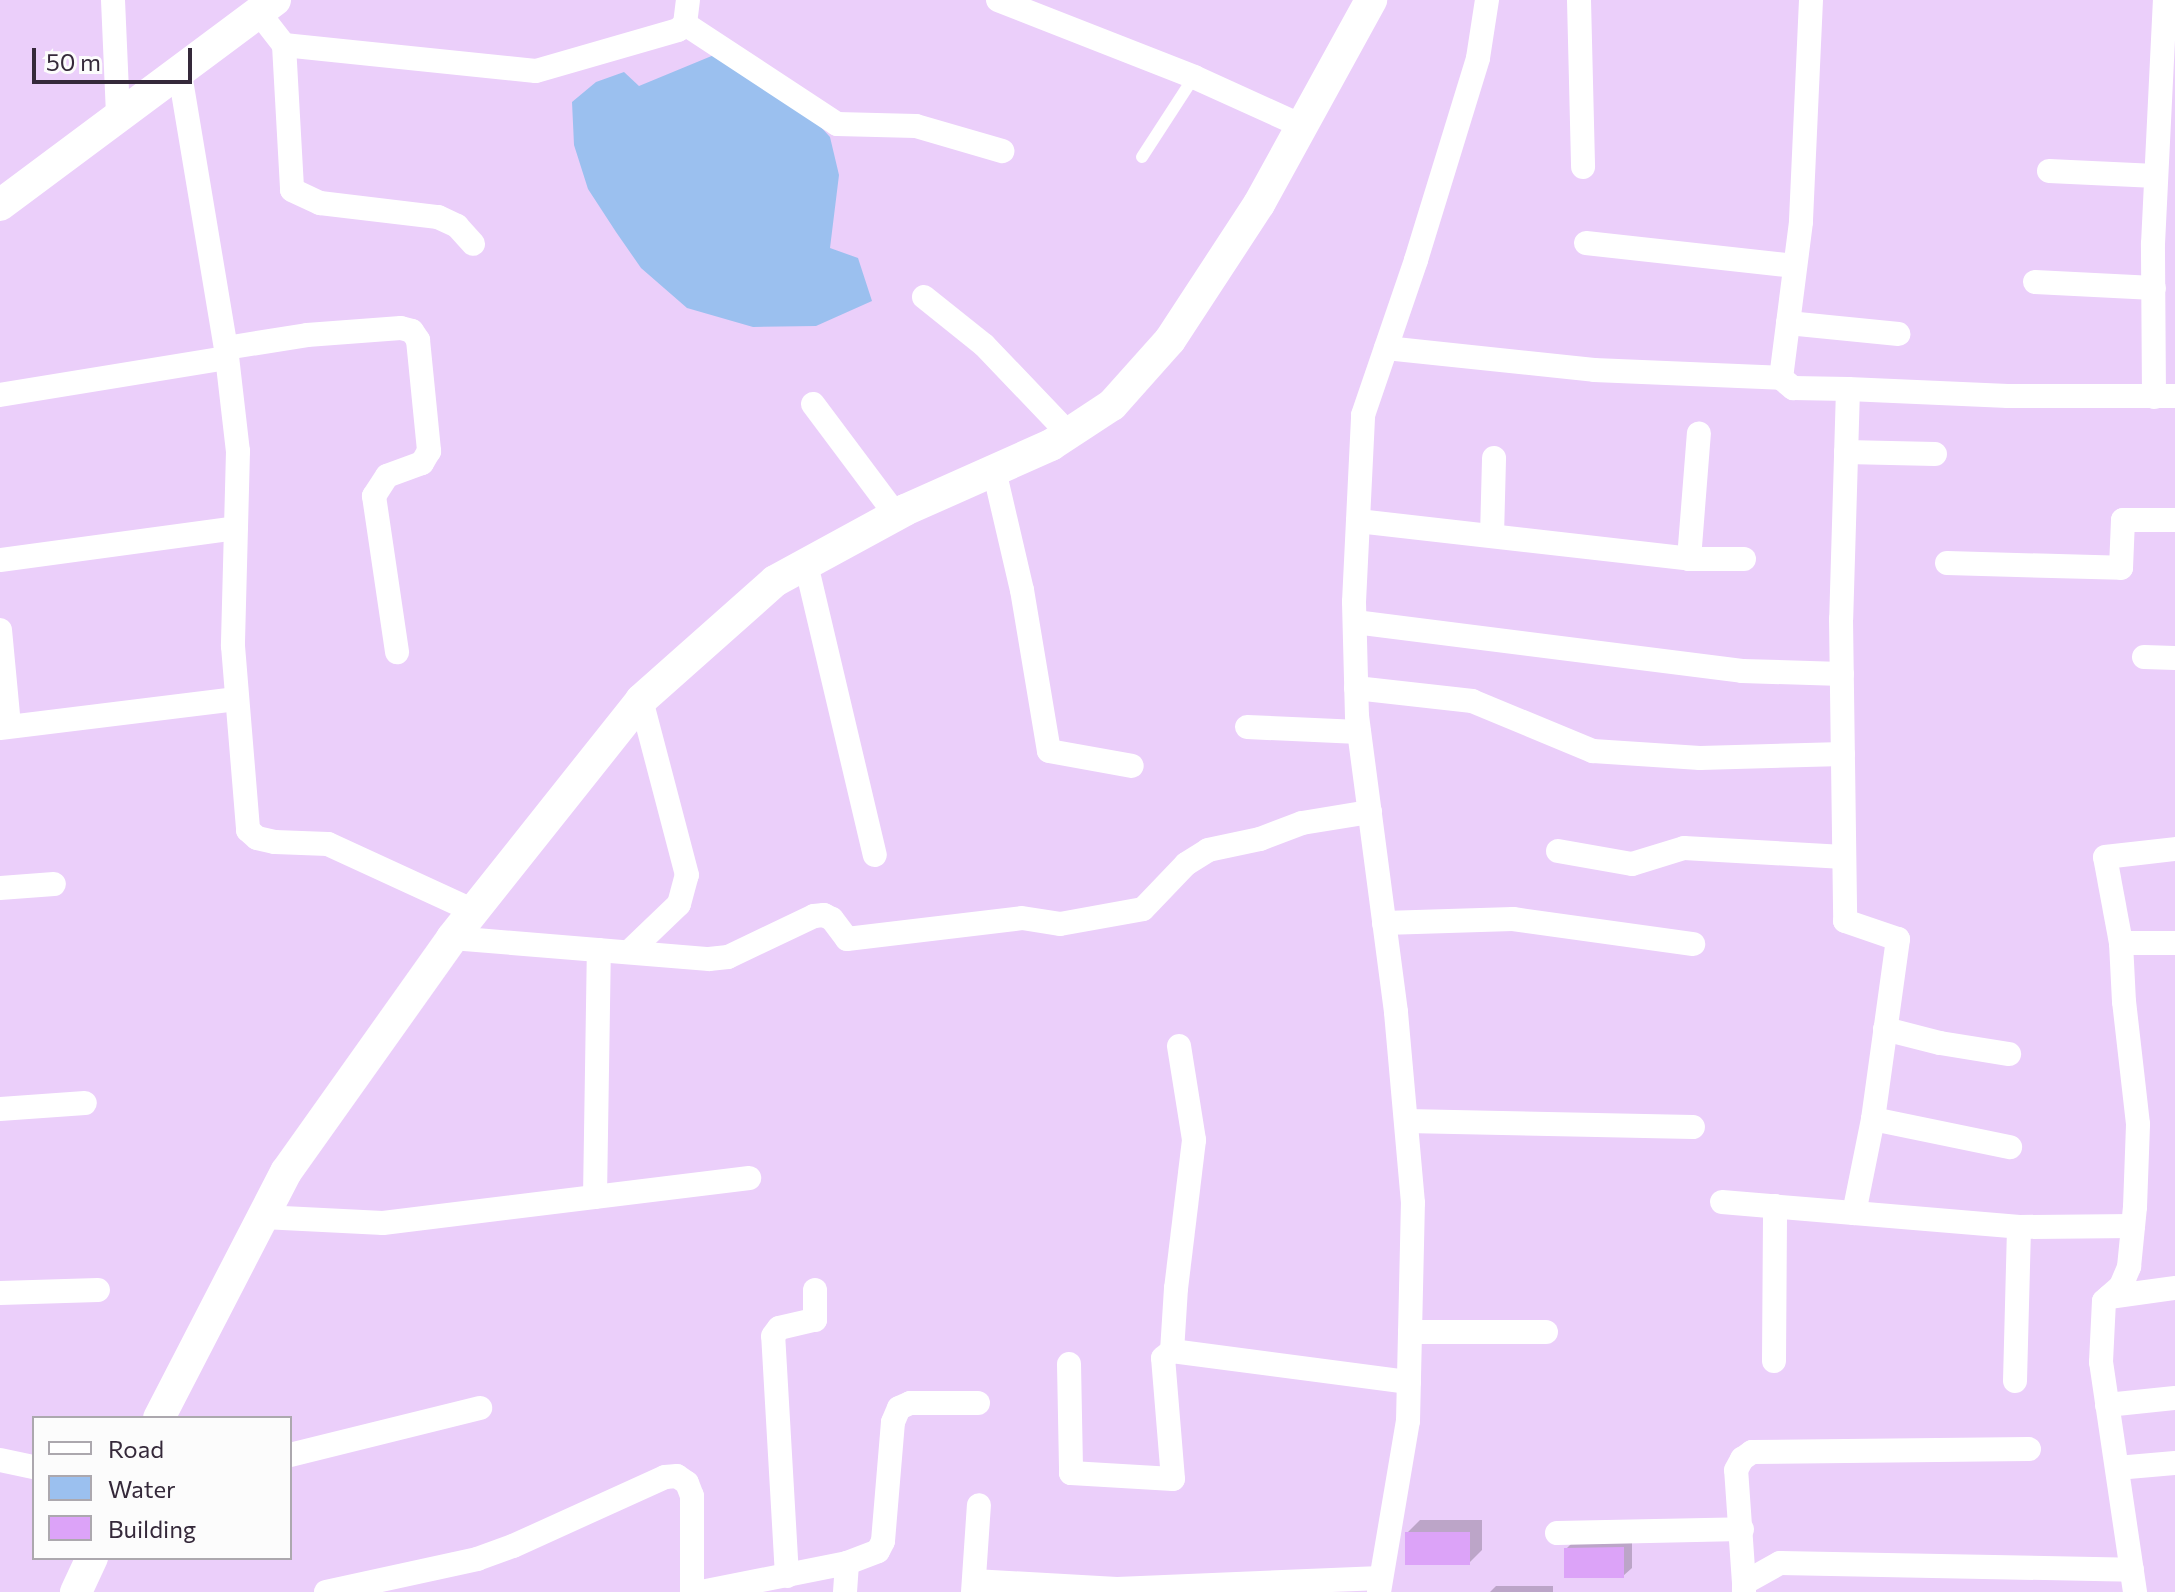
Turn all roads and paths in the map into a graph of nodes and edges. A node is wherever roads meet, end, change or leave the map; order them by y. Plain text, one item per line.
1 (113, 0) edge
2 (998, 0) edge
3 (1370, 0) edge
4 (1487, 0) edge
5 (1579, 0) edge
6 (1811, 0) edge
7 (2165, 0) edge
8 (267, 6) edge
9 (686, 12) edge
10 (284, 45) junction
11 (180, 74) junction
12 (1194, 77) junction
13 (118, 116) junction
14 (1302, 126) junction
15 (1002, 151) dead end
16 (1142, 157) dead end
17 (1583, 167) dead end
18 (2049, 171) dead end
19 (2156, 176) junction
20 (0, 205) edge
21 (1586, 243) dead end
22 (473, 244) dead end
23 (2164, 257) edge
24 (1795, 266) junction
25 (2035, 282) dead end
26 (2154, 288) junction
27 (924, 297) dead end
28 (1788, 323) junction
29 (1898, 334) dead end
30 (1386, 348) junction
31 (227, 353) junction
32 (1781, 378) junction
33 (1848, 389) junction
34 (0, 395) edge
35 (2165, 397) edge
36 (813, 404) dead end
37 (1068, 433) junction
38 (1699, 433) dead end
39 (1846, 452) junction
40 (1935, 454) dead end
41 (1494, 458) dead end
42 (994, 470) junction
43 (896, 515) junction
44 (2175, 520) edge
45 (1358, 521) junction
46 (236, 528) junction
47 (1492, 536) junction
48 (1689, 559) junction
49 (1744, 559) dead end
50 (0, 560) edge
51 (1947, 563) dead end
52 (806, 564) junction
53 (1355, 622) junction
54 (0, 630) edge
55 (397, 652) dead end
56 (2144, 657) dead end
57 (2175, 658) edge
58 (1842, 674) junction
59 (1356, 688) junction
60 (236, 699) junction
61 (641, 700) junction
62 (4, 727) edge
63 (1247, 727) dead end
64 (1359, 732) junction
65 (1843, 754) junction
66 (1132, 766) dead end
67 (1370, 812) junction
68 (2175, 849) edge
69 (1558, 851) dead end
70 (875, 855) dead end
71 (1844, 857) junction
72 (54, 884) dead end
73 (0, 888) edge
74 (474, 911) junction
75 (1384, 923) junction
76 (452, 938) junction
77 (2121, 943) junction
78 (2175, 943) edge
79 (1693, 944) dead end
80 (599, 950) junction
81 (629, 952) junction
82 (1885, 1029) junction
83 (1179, 1046) dead end
84 (2009, 1054) dead end
85 (85, 1103) dead end
86 (0, 1109) edge
87 (1873, 1119) junction
88 (1406, 1121) junction
89 (1693, 1127) dead end
90 (2010, 1147) dead end
91 (749, 1178) dead end
92 (595, 1197) junction
93 (1722, 1202) dead end
94 (1775, 1206) junction
95 (1854, 1213) junction
96 (263, 1217) junction
97 (2133, 1226) junction
98 (2019, 1227) junction
99 (2175, 1288) edge
100 (98, 1290) dead end
101 (815, 1290) dead end
102 (0, 1293) edge
103 (2109, 1297) junction
104 (1410, 1332) junction
105 (1546, 1332) dead end
106 (1172, 1351) junction
107 (1774, 1361) dead end
108 (1069, 1364) dead end
109 (2015, 1381) dead end
110 (1409, 1382) junction
111 (2175, 1398) edge
112 (978, 1403) dead end
113 (2107, 1405) junction
114 (480, 1408) dead end
115 (160, 1416) edge
116 (2029, 1449) dead end
117 (292, 1455) edge
118 (0, 1460) edge
119 (2175, 1463) edge
120 (32, 1467) edge
121 (2117, 1468) junction
122 (979, 1505) dead end
123 (1742, 1529) junction
124 (1557, 1533) dead end
125 (91, 1560) edge
126 (847, 1563) junction
127 (787, 1576) junction
128 (2134, 1581) edge
129 (1380, 1585) edge
130 (973, 1586) edge
131 (1744, 1588) edge
132 (76, 1592) edge
133 (326, 1592) edge
134 (692, 1592) edge
135 (701, 1592) edge
136 (845, 1592) edge

1 - 13 street
2 - 12 street
3 - 14 street
4 - 30 street
5 - 17 street
6 - 24 street
7 - 19 street
8 - 10 street
8 - 11 street
9 - 10 street
9 - 15 street
10 - 22 street
11 - 13 street
11 - 31 street
12 - 14 street
12 - 16 lane
13 - 20 street
14 - 37 street
18 - 19 street
19 - 23 street
21 - 24 street
23 - 26 street
24 - 28 street
25 - 26 street
26 - 35 street
27 - 37 street
28 - 29 street
28 - 32 street
30 - 32 street
30 - 45 street
31 - 34 street
31 - 46 street
31 - 55 street
32 - 33 street
33 - 35 street
33 - 39 street
36 - 43 street
37 - 42 street
38 - 48 street
39 - 40 street
39 - 58 street
41 - 47 street
42 - 43 street
42 - 66 street
43 - 52 street
44 - 51 street
45 - 47 street
45 - 53 street
46 - 50 street
46 - 60 street
47 - 48 street
48 - 49 street
52 - 61 street
52 - 70 street
53 - 58 street
53 - 59 street
54 - 62 street
56 - 57 street
58 - 65 street
59 - 64 street
59 - 65 street
60 - 62 street
60 - 74 street
61 - 74 street
61 - 81 street
63 - 64 street
64 - 67 street
65 - 71 street
67 - 75 street
67 - 81 street
68 - 77 street
69 - 71 street
71 - 82 street
72 - 73 street
74 - 76 street
75 - 79 street
75 - 88 street
76 - 80 street
76 - 96 street
77 - 78 street
77 - 97 street
80 - 81 street
80 - 92 street
82 - 84 street
82 - 87 street
83 - 106 street
85 - 86 street
87 - 90 street
87 - 95 street
88 - 89 street
88 - 104 street
91 - 92 street
92 - 96 street
93 - 94 street
94 - 95 street
94 - 107 street
95 - 98 street
96 - 115 street
97 - 98 street
97 - 103 street
98 - 109 street
99 - 103 street
100 - 102 street
101 - 127 street
103 - 113 street
104 - 105 street
104 - 110 street
106 - 108 street
106 - 110 street
110 - 129 street
111 - 113 street
112 - 126 street
113 - 121 street
114 - 117 street
116 - 123 street
118 - 120 street
119 - 121 street
121 - 128 street
122 - 130 street
123 - 124 street
123 - 131 street
125 - 132 street
126 - 127 street
126 - 136 street
127 - 135 street
128 - 131 street
129 - 130 street
133 - 134 street

